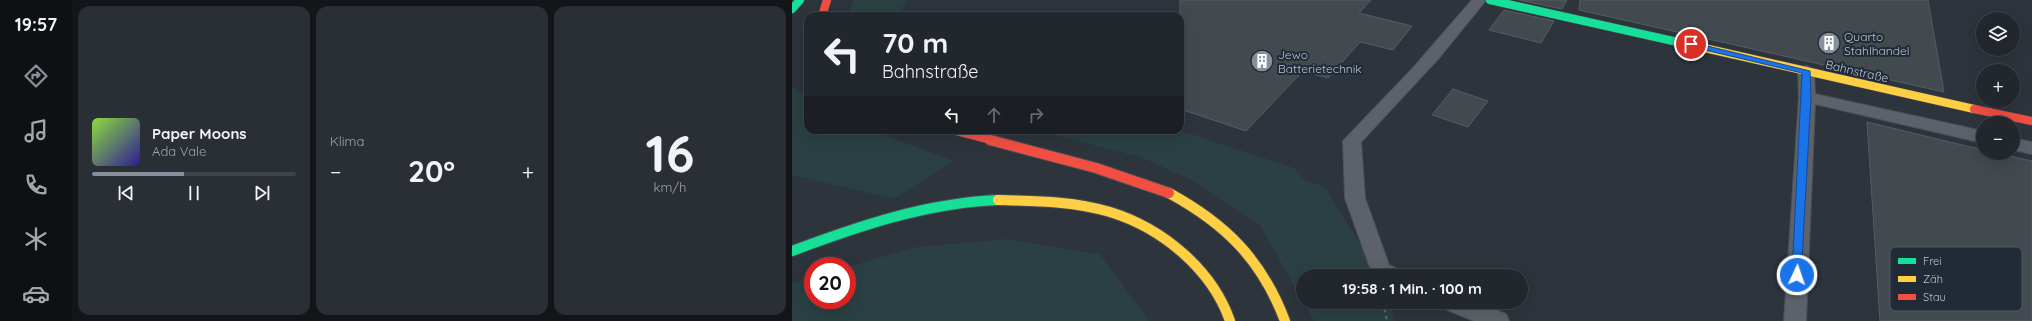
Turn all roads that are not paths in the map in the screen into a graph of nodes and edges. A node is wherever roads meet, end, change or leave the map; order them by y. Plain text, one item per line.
1 (800, 0) edge
2 (827, 0) edge
3 (1479, 0) edge
4 (1495, 0) edge
5 (792, 9) edge
6 (823, 12) edge
7 (1806, 71) junction
8 (1807, 97) junction
9 (2032, 121) edge
10 (967, 134) edge
11 (1976, 135) edge
12 (2020, 145) edge
13 (2032, 148) edge
14 (792, 251) edge
15 (1380, 269) edge
16 (1470, 309) edge
17 (1230, 321) edge
18 (1285, 321) edge
19 (1498, 321) edge
20 (1795, 321) edge

1 - 5 main road
2 - 6 main road
3 - 15 lane
4 - 7 main road, Bahnstraße
7 - 8 lane
7 - 9 main road, Bahnstraße
8 - 11 lane
8 - 20 lane
10 - 18 main road
12 - 13 lane
14 - 17 main road
16 - 19 lane

